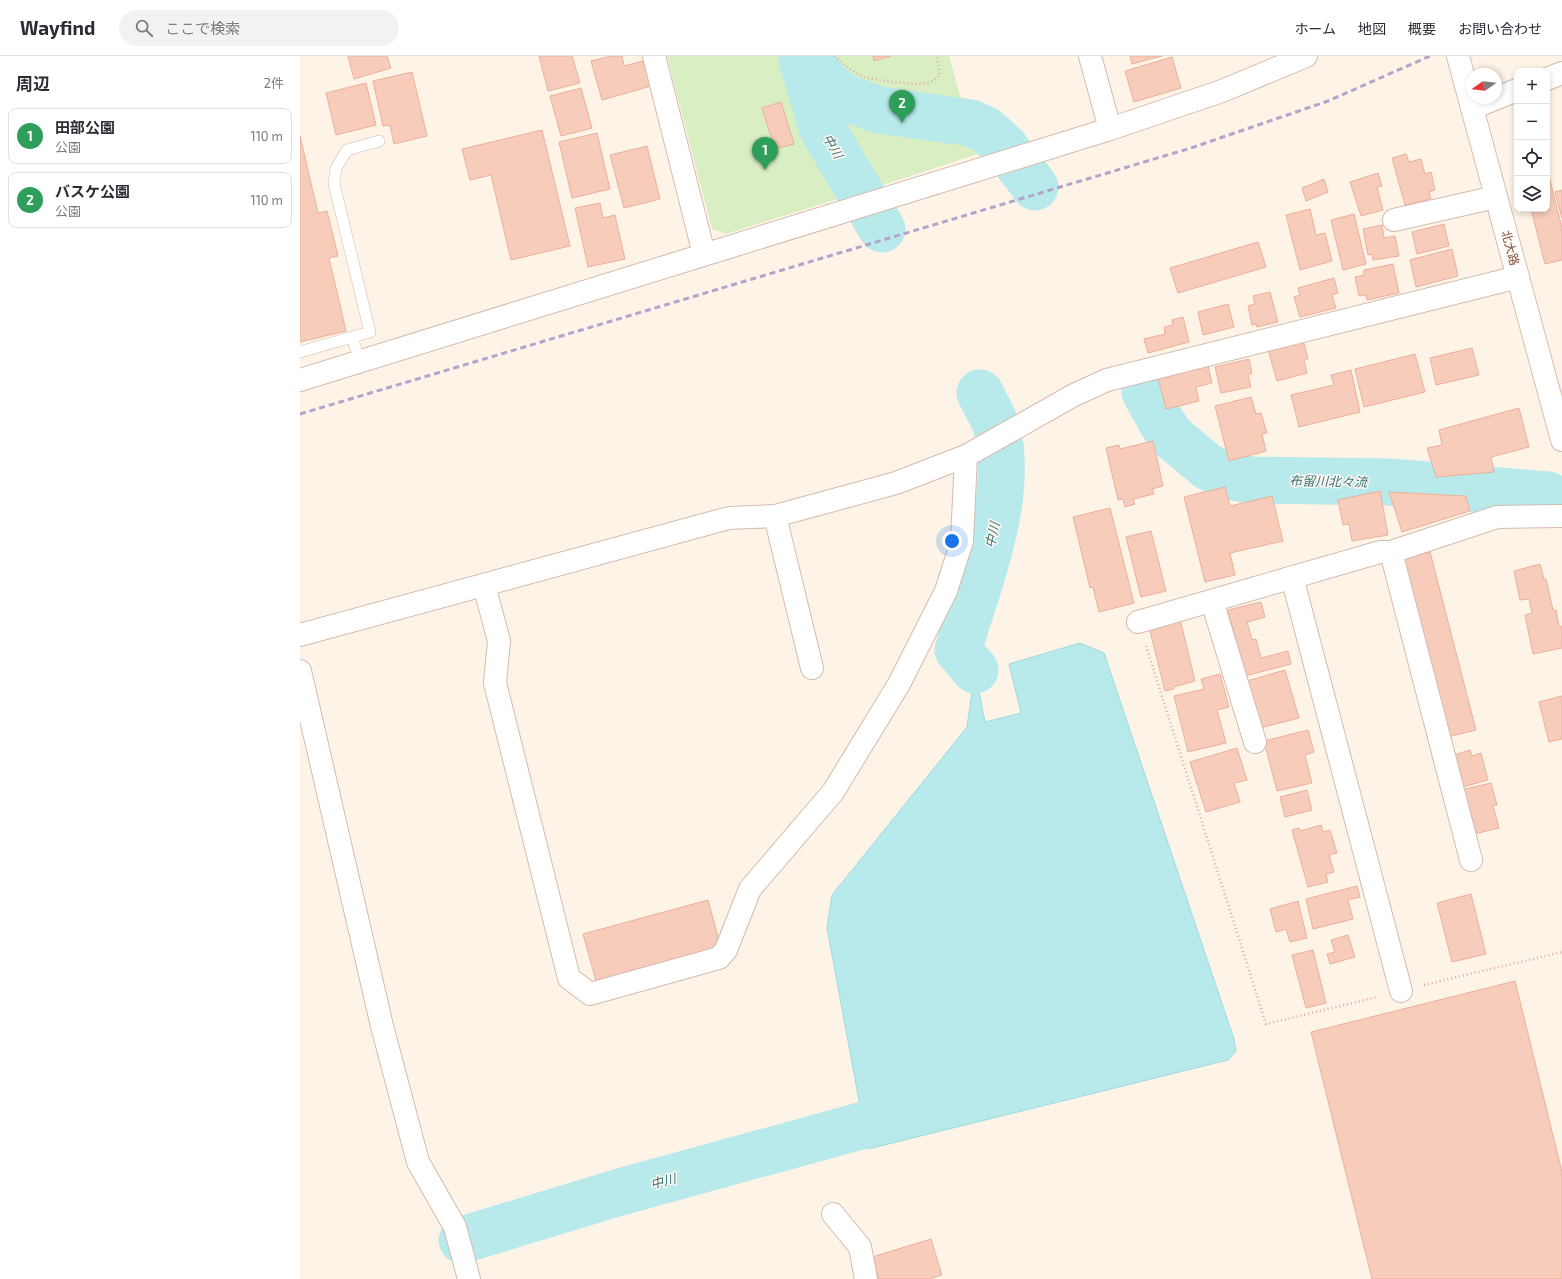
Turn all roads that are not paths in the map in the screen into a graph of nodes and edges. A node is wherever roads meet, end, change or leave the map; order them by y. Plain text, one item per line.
1 (654, 56) edge
2 (1090, 56) edge
3 (1306, 56) edge
4 (1458, 56) edge
5 (1562, 73) edge
6 (1550, 78) edge
7 (1514, 91) edge
8 (1472, 108) junction
9 (1110, 129) junction
10 (379, 141) dead end
11 (1496, 197) junction
12 (1394, 220) dead end
13 (704, 254) junction
14 (1518, 277) junction
15 (352, 337) junction
16 (300, 352) edge
17 (360, 361) junction
18 (300, 380) edge
19 (1562, 440) edge
20 (966, 456) junction
21 (775, 516) junction
22 (1562, 516) edge
23 (1391, 552) junction
24 (1292, 577) junction
25 (484, 585) junction
26 (1212, 600) junction
27 (1138, 622) road end
28 (300, 635) edge
29 (812, 668) dead end
30 (300, 671) edge
31 (1254, 742) dead end
32 (1471, 860) dead end
33 (1401, 990) road end
34 (833, 1214) dead end
35 (469, 1279) edge
36 (866, 1279) edge

1 - 13 street
2 - 9 street
3 - 9 street
4 - 8 street, 北大路
5 - 6 street
7 - 8 street
8 - 11 street, 北大路
9 - 13 street
10 - 15 lane
11 - 12 street
11 - 14 street, 北大路
13 - 17 street
14 - 19 street, 北大路
14 - 20 street
15 - 16 lane
15 - 17 lane
17 - 18 street
20 - 21 street
20 - 25 street
21 - 25 street
21 - 29 street
22 - 23 street
23 - 24 street
23 - 32 street
24 - 26 street
24 - 33 street
25 - 28 street
26 - 27 street
26 - 31 street
30 - 35 street
34 - 36 street

